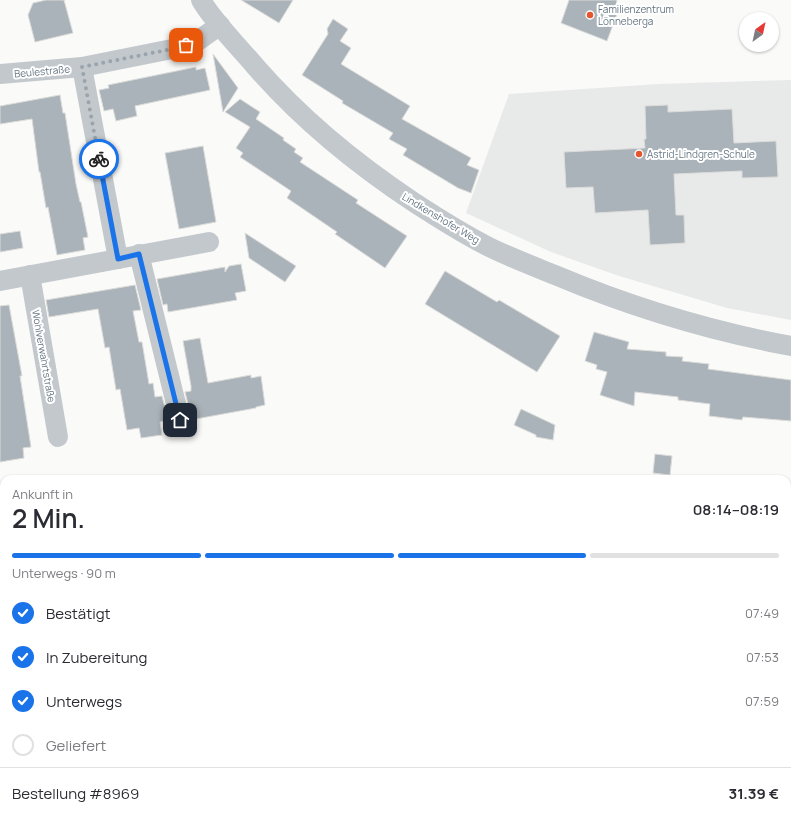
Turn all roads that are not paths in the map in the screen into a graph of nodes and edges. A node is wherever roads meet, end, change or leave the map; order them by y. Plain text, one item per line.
1 (202, 0) edge
2 (220, 25) junction
3 (82, 67) junction
4 (0, 74) edge
5 (209, 242) dead end
6 (139, 254) junction
7 (118, 259) junction
8 (30, 274) junction
9 (0, 281) edge
10 (791, 346) edge
11 (180, 420) dead end
12 (58, 437) dead end

1 - 2 street, Lindkenshofer Weg
2 - 3 street, Beulestraße
2 - 10 street, Lindkenshofer Weg
3 - 4 street, Beulestraße
3 - 7 street
5 - 6 street
6 - 7 street
6 - 11 street
7 - 8 street
8 - 9 street
8 - 12 street, Wohlverwahrtstraße

